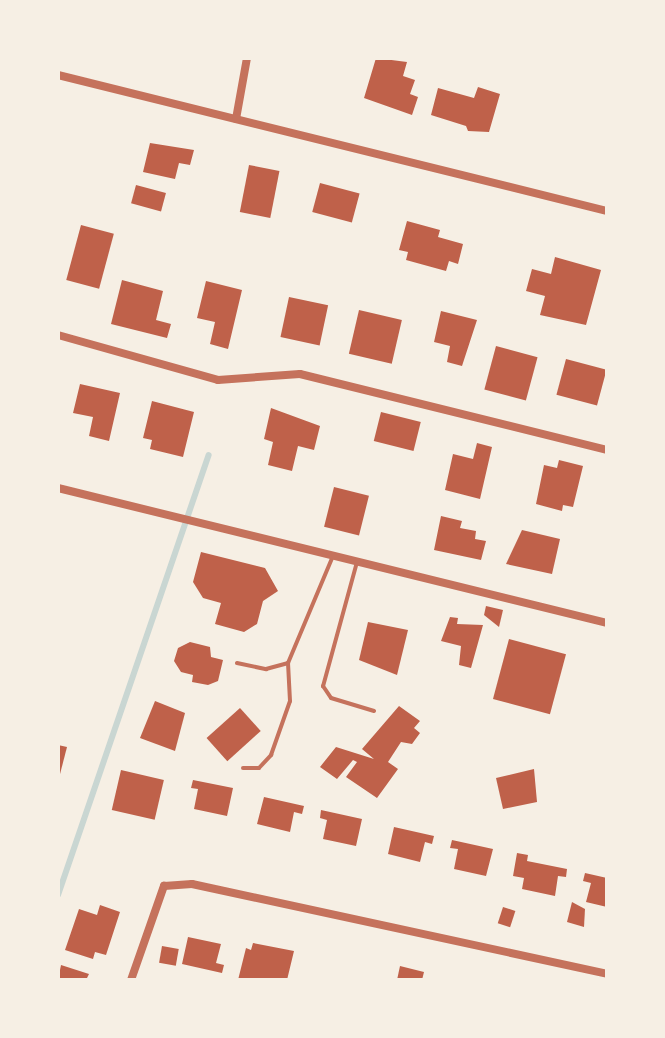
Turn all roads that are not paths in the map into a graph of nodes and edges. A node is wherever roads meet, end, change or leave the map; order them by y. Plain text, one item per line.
1 (247, 58) edge
2 (58, 75) edge
3 (236, 119) junction
4 (607, 211) edge
5 (58, 335) edge
6 (607, 450) edge
7 (58, 488) edge
8 (333, 556) junction
9 (357, 562) junction
10 (607, 623) edge
11 (237, 663) dead end
12 (288, 663) junction
13 (374, 711) dead end
14 (243, 768) dead end
15 (607, 974) edge
16 (131, 980) edge

1 - 3 street
2 - 3 street
3 - 4 street
5 - 6 street
7 - 8 street
8 - 9 street
8 - 12 lane
9 - 10 street
9 - 13 lane
11 - 12 lane
12 - 14 lane
15 - 16 street

